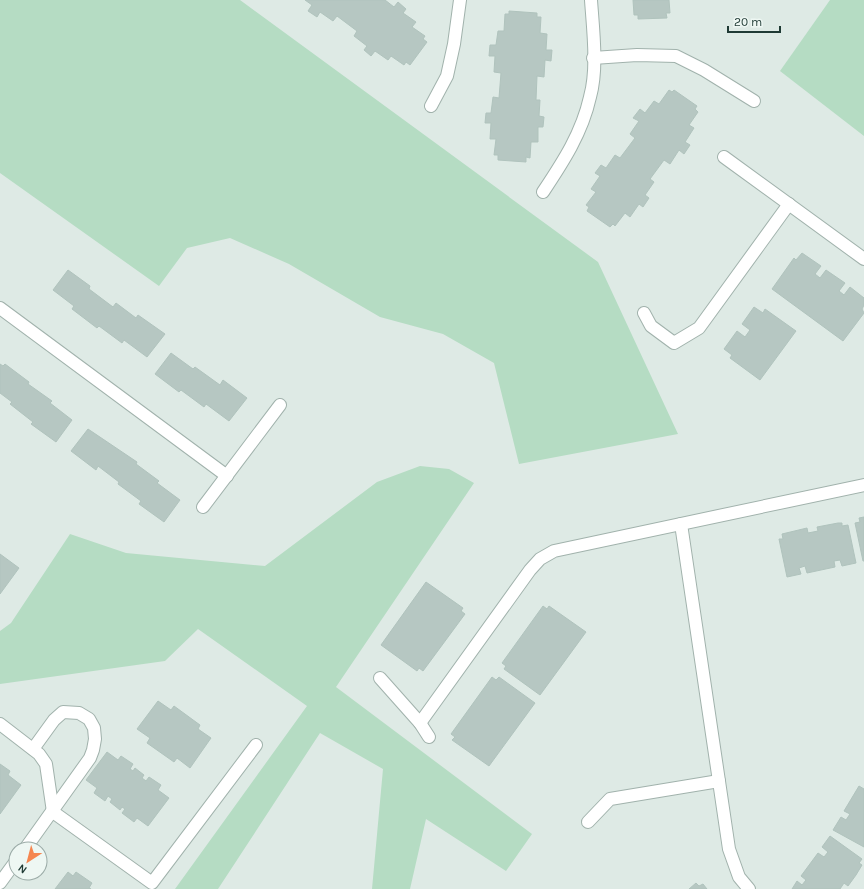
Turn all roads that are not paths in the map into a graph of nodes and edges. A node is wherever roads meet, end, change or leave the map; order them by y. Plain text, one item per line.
1 (460, 0) edge
2 (591, 0) edge
3 (593, 58) junction
4 (754, 101) dead end
5 (431, 106) dead end
6 (724, 157) dead end
7 (543, 192) dead end
8 (789, 204) junction
9 (864, 259) edge
10 (0, 308) edge
11 (644, 313) dead end
12 (280, 405) dead end
13 (227, 476) junction
14 (864, 485) edge
15 (203, 507) dead end
16 (681, 524) junction
17 (380, 678) dead end
18 (420, 723) junction
19 (0, 724) edge
20 (429, 736) dead end
21 (256, 745) dead end
22 (33, 749) junction
23 (719, 781) junction
24 (52, 812) junction
25 (588, 822) dead end
26 (31, 841) edge
27 (8, 872) edge
28 (0, 883) edge
29 (749, 889) edge

1 - 5 lane
2 - 3 lane
3 - 4 lane
3 - 7 lane
6 - 8 lane
8 - 9 lane
8 - 11 lane
10 - 13 lane
12 - 13 lane
13 - 15 lane
14 - 16 lane
16 - 18 lane
16 - 23 lane
17 - 18 lane
18 - 20 lane
19 - 22 lane
21 - 24 lane
22 - 24 lane
22 - 24 lane
23 - 25 lane
23 - 29 lane
24 - 26 lane
27 - 28 lane

